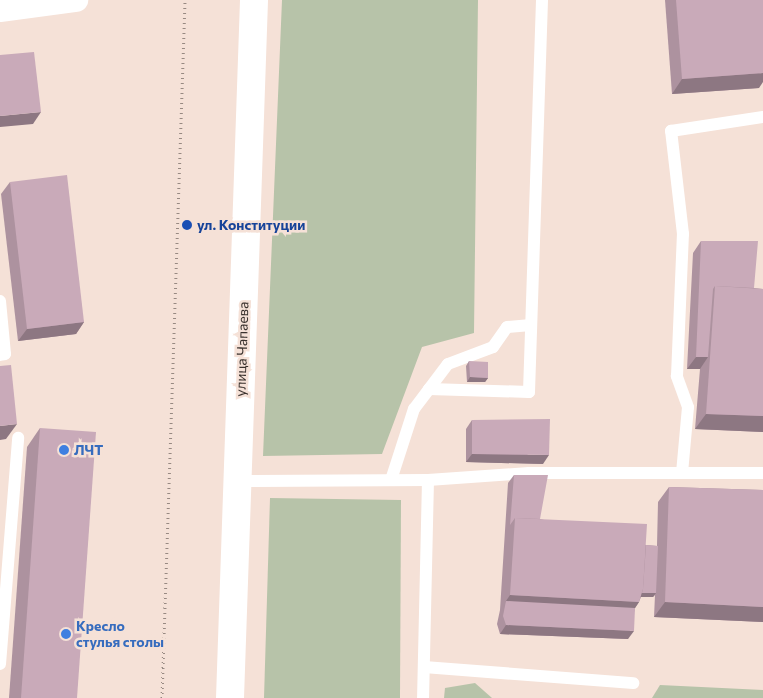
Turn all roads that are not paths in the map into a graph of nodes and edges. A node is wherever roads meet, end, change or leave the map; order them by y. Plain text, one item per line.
1 (76, 0) edge
2 (254, 0) edge
3 (542, 0) edge
4 (0, 10) edge
5 (763, 117) edge
6 (0, 300) edge
7 (531, 325) junction
8 (0, 355) edge
9 (429, 389) junction
10 (18, 438) edge
11 (682, 473) junction
12 (763, 473) edge
13 (391, 480) junction
14 (428, 480) junction
15 (237, 481) junction
16 (0, 664) edge
17 (424, 667) junction
18 (633, 683) dead end
19 (230, 698) edge
20 (423, 698) edge

1 - 4 street
2 - 15 main road, улица Чапаева
3 - 7 lane
5 - 11 lane
6 - 8 lane
7 - 9 lane
7 - 9 lane
9 - 13 lane
10 - 16 lane
11 - 12 lane
11 - 14 lane
13 - 14 lane
13 - 15 lane
14 - 17 lane
15 - 19 main road, улица Чапаева
17 - 18 lane
17 - 20 lane

